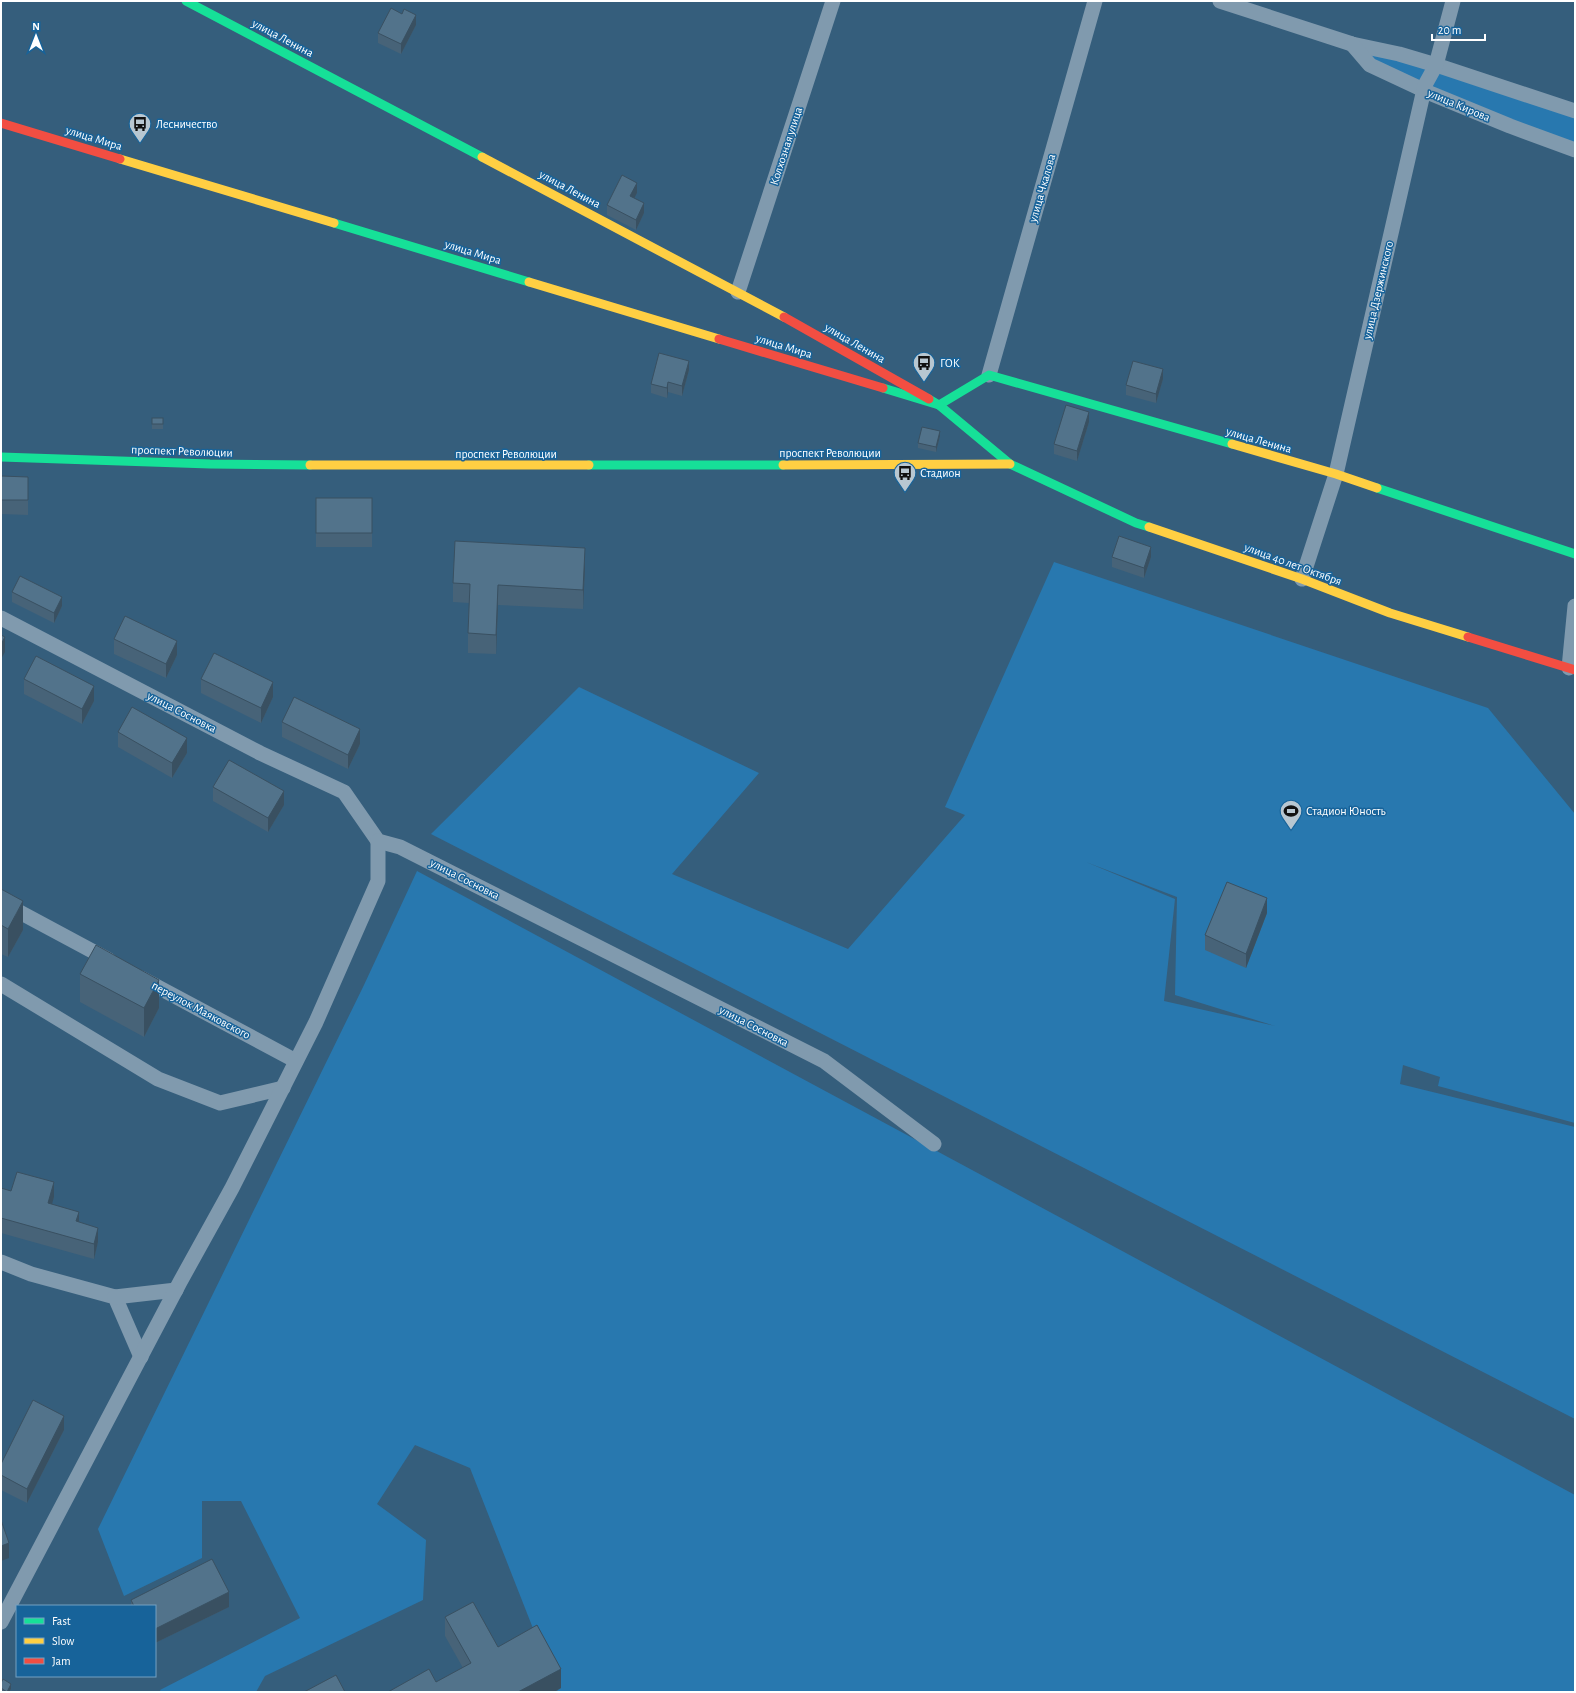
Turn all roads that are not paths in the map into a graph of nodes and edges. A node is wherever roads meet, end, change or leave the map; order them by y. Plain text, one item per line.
1 (186, 1) edge
2 (833, 1) edge
3 (1095, 1) edge
4 (1220, 1) edge
5 (1453, 1) edge
6 (1352, 44) junction
7 (1436, 65) junction
8 (1424, 90) junction
9 (1575, 111) edge
10 (1, 123) edge
11 (1575, 150) edge
12 (738, 292) junction
13 (989, 375) junction
14 (939, 405) junction
15 (1, 457) edge
16 (1010, 464) junction
17 (1336, 474) junction
18 (1575, 554) edge
19 (1302, 579) junction
20 (1575, 606) edge
21 (1, 618) edge
22 (1572, 669) edge
23 (378, 841) junction
24 (1, 902) edge
25 (1, 984) edge
26 (296, 1061) junction
27 (282, 1088) junction
28 (934, 1144) dead end
29 (1, 1262) edge
30 (176, 1290) junction
31 (115, 1297) junction
32 (141, 1357) junction
33 (1, 1622) edge

1 - 12 street, улица Ленина
2 - 12 street, Колхозная улица
3 - 13 street, улица Чкалова
4 - 6 street
5 - 7 street, улица Дзержинского
6 - 7 street
6 - 8 street, улица Кирова
7 - 8 street, улица Дзержинского
7 - 9 street
8 - 11 street, улица Кирова
8 - 17 street, улица Дзержинского
10 - 14 street, улица Мира
12 - 14 street, улица Ленина
13 - 14 street
13 - 17 street, улица Ленина
14 - 16 street, улица Ленина
15 - 16 street, проспект Революции
16 - 19 street, улица 40 лет Октября
17 - 18 street, улица Ленина
17 - 19 street, улица Дзержинского
19 - 22 street, улица 40 лет Октября
20 - 22 street
21 - 23 street, улица Сосновка
23 - 26 street
23 - 28 street, улица Сосновка
24 - 26 street, переулок Маяковского
25 - 27 street
26 - 27 street
27 - 30 street
29 - 31 street
30 - 31 street
30 - 32 street
31 - 32 street
32 - 33 street

